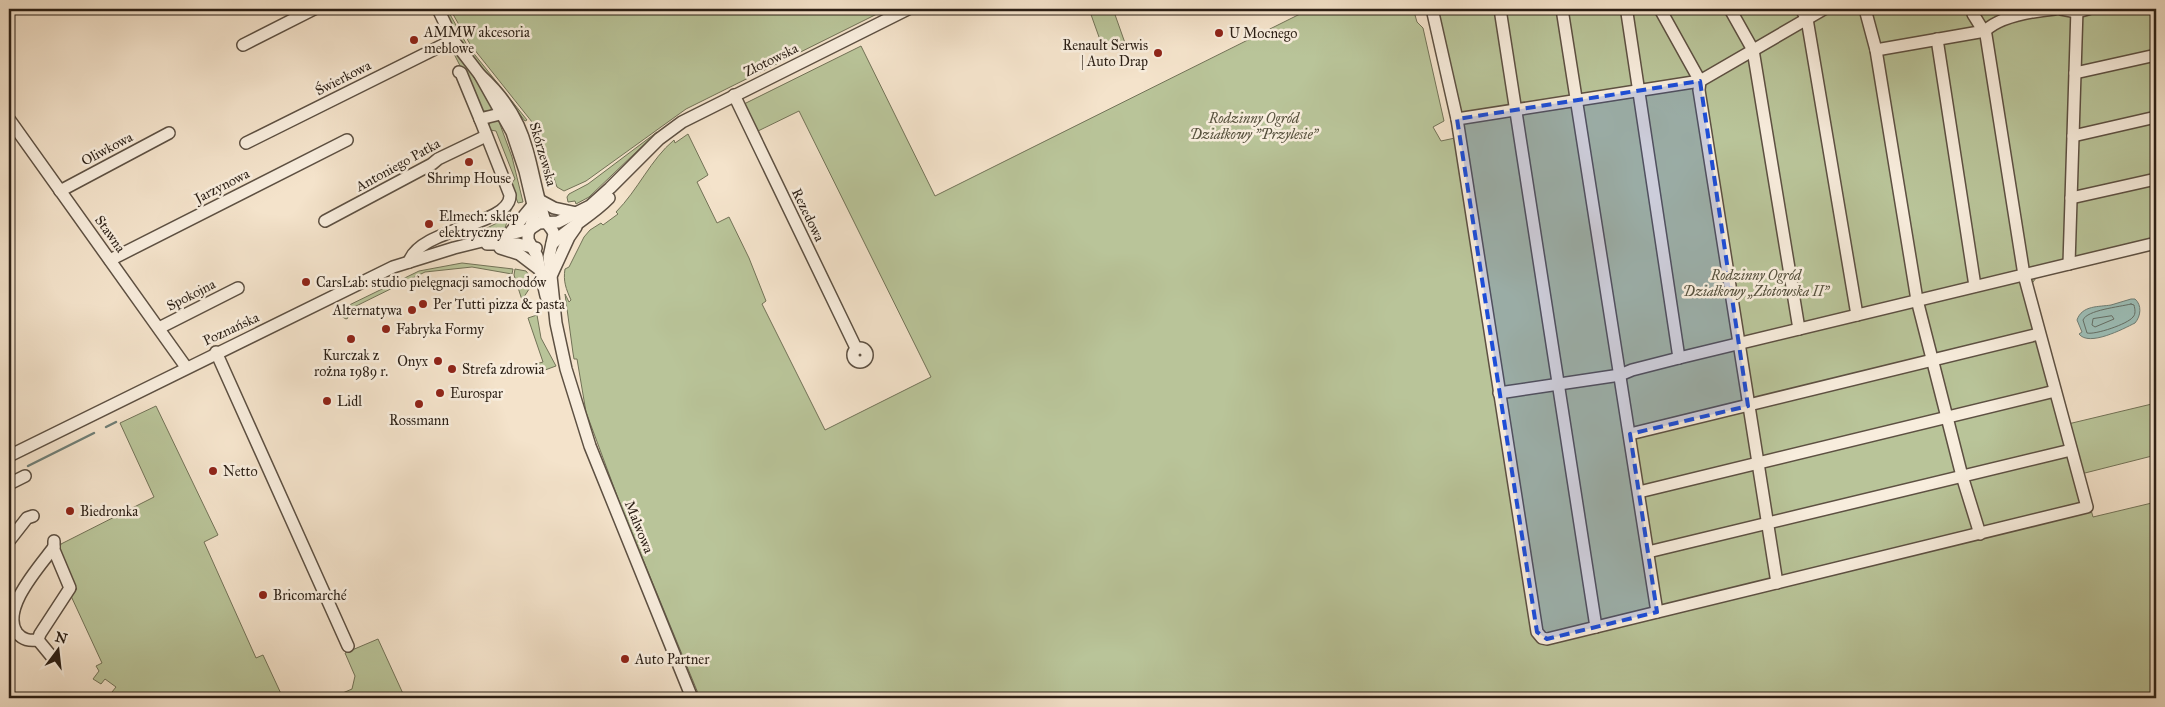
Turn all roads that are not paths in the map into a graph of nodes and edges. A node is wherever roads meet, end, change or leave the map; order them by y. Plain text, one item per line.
1 (314, 9) edge
2 (438, 9) edge
3 (908, 9) edge
4 (1434, 9) edge
5 (1500, 9) edge
6 (1562, 9) edge
7 (1660, 9) edge
8 (1730, 9) edge
9 (1824, 9) edge
10 (1865, 9) edge
11 (2055, 9) edge
12 (2061, 9) edge
13 (2088, 9) edge
14 (2077, 10) edge
15 (1627, 12) dead end
16 (1804, 14) edge
17 (1973, 14) dead end
18 (1985, 31) junction
19 (1937, 39) junction
20 (453, 40) junction
21 (243, 45) dead end
22 (1754, 50) junction
23 (1876, 50) junction
24 (2156, 55) edge
25 (458, 72) dead end
26 (2075, 73) junction
27 (1700, 81) junction
28 (1638, 92) junction
29 (734, 95) junction
30 (1577, 101) junction
31 (1516, 111) junction
32 (507, 112) junction
33 (2156, 117) edge
34 (9, 119) edge
35 (480, 119) junction
36 (1457, 119) junction
37 (169, 133) dead end
38 (486, 136) junction
39 (2073, 136) junction
40 (347, 140) dead end
41 (246, 144) dead end
42 (2156, 179) edge
43 (60, 190) junction
44 (2071, 198) junction
45 (537, 203) junction
46 (578, 218) junction
47 (325, 221) dead end
48 (547, 224) junction
49 (520, 231) junction
50 (2156, 243) edge
51 (476, 244) junction
52 (552, 244) junction
53 (533, 246) junction
54 (110, 260) junction
55 (409, 262) junction
56 (2069, 264) junction
57 (540, 270) junction
58 (2024, 275) junction
59 (551, 276) junction
60 (1975, 286) junction
61 (238, 288) dead end
62 (1917, 300) junction
63 (1857, 315) junction
64 (159, 328) junction
65 (1799, 329) junction
66 (2039, 334) junction
67 (1739, 345) junction
68 (856, 348) dead end
69 (216, 352) junction
70 (1679, 358) junction
71 (1932, 361) junction
72 (565, 365) junction
73 (186, 367) junction
74 (1620, 375) junction
75 (1559, 384) junction
76 (2055, 391) junction
77 (1499, 393) junction
78 (1748, 406) junction
79 (1948, 418) junction
80 (1630, 434) junction
81 (2071, 450) junction
82 (9, 456) edge
83 (1758, 464) junction
84 (25, 476) dead end
85 (1962, 476) junction
86 (9, 484) edge
87 (1640, 492) junction
88 (34, 516) dead end
89 (1767, 524) junction
90 (1980, 534) junction
91 (9, 541) edge
92 (1648, 552) junction
93 (1778, 583) junction
94 (1657, 612) junction
95 (1596, 627) junction
96 (38, 640) junction
97 (348, 646) dead end
98 (52, 657) dead end
99 (692, 698) edge

1 - 21 street
2 - 20 street, Skórzewska
3 - 29 street, Złotowska
4 - 36 street
5 - 31 street
6 - 30 street
7 - 27 street
8 - 22 street
9 - 16 street
10 - 23 street
11 - 18 street
12 - 14 street
13 - 14 street
14 - 26 street
15 - 28 street
16 - 22 street
16 - 63 street
17 - 18 street
18 - 19 street
18 - 58 street
19 - 23 street
19 - 60 street
20 - 32 street, Skórzewska
20 - 41 street, Świerkowa
22 - 27 street
22 - 65 street
23 - 62 street
24 - 26 street
25 - 35 street
26 - 39 street
27 - 28 street
27 - 67 street
28 - 30 street
28 - 70 street
29 - 46 street, Złotowska
29 - 68 street, Rezedowa
30 - 31 street
30 - 74 street
31 - 36 street
31 - 75 street
32 - 35 street
32 - 45 street, Skórzewska
33 - 39 street
34 - 43 street, Stawna
35 - 38 street
36 - 77 street
37 - 43 street, Oliwkowa
38 - 47 street, Antoniego Patka
38 - 55 street
39 - 44 street
40 - 54 street, Jarzynowa
42 - 44 street
43 - 54 street, Stawna
44 - 56 street
45 - 46 street
45 - 48 street, Skórzewska
45 - 49 street
45 - 49 street, Skórzewska
46 - 48 street, Złotowska
46 - 52 street, Złotowska
46 - 59 street
48 - 49 street, Złotowska
48 - 52 street, Skórzewska
49 - 51 street, Poznańska
49 - 53 street, Skórzewska
50 - 56 street
51 - 53 street
51 - 55 street, Poznańska
51 - 57 street
52 - 53 street
52 - 59 street, Malwowa
53 - 57 street, Malwowa
54 - 64 street, Stawna
55 - 69 street, Poznańska
56 - 58 street
57 - 72 street, Malwowa
58 - 60 street
58 - 66 street
59 - 72 street, Malwowa
60 - 62 street
61 - 64 street, Spokojna
62 - 63 street
62 - 71 street
63 - 65 street
64 - 73 street, Stawna
65 - 67 street
66 - 71 street
66 - 76 street
67 - 70 street
67 - 78 street
69 - 73 street, Poznańska
69 - 97 street
70 - 74 street
71 - 78 street
71 - 79 street
72 - 99 street, Malwowa
73 - 82 street, Poznańska
74 - 75 street
74 - 80 street
75 - 77 street
75 - 95 street
76 - 79 street
76 - 81 street
77 - 95 street
78 - 80 street
78 - 83 street
79 - 83 street
79 - 85 street
80 - 87 street
81 - 85 street
81 - 90 street
83 - 87 street
83 - 89 street
84 - 86 street
85 - 89 street
85 - 90 street
87 - 92 street
88 - 91 street
89 - 92 street
89 - 93 street
90 - 93 street
92 - 94 street
93 - 94 street
94 - 95 street
96 - 96 street
96 - 98 street

